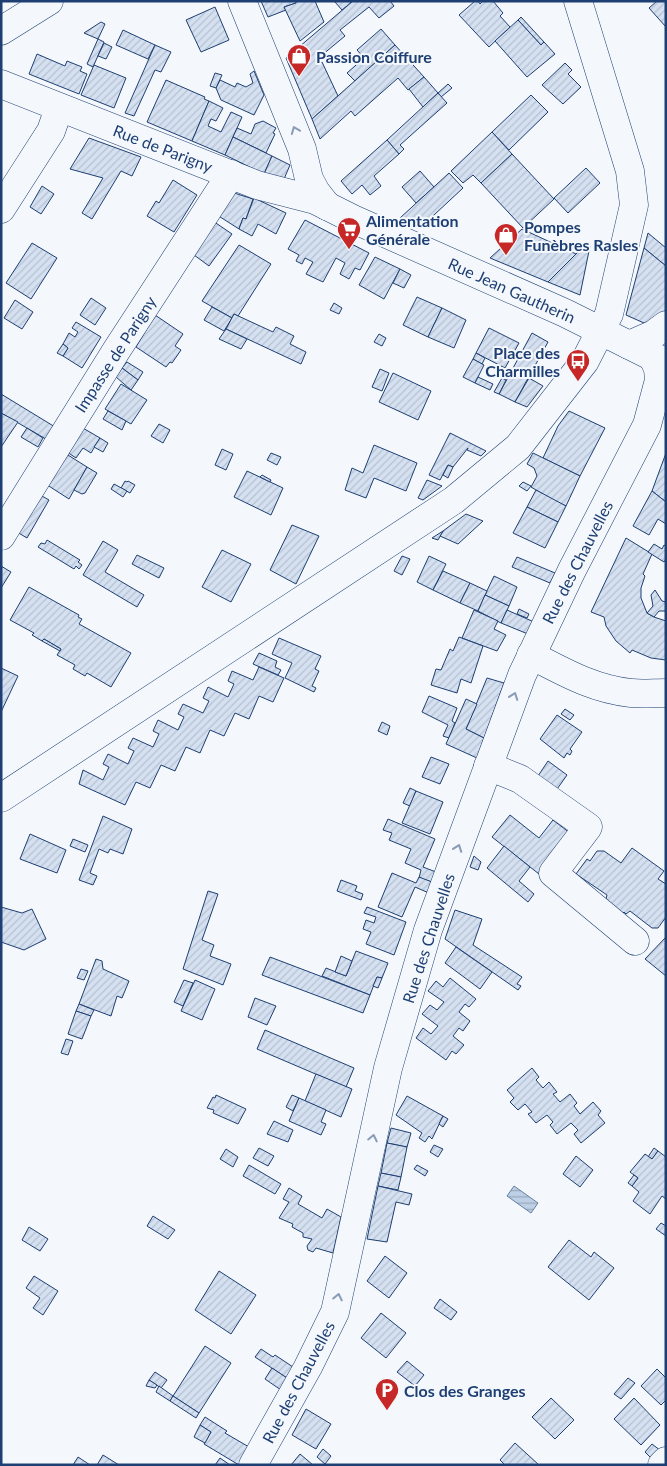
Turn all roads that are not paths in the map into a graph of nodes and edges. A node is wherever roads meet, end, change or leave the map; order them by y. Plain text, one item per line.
1 (49, 1) edge
2 (242, 1) edge
3 (578, 1) edge
4 (1, 31) edge
5 (1, 84) edge
6 (59, 108) junction
7 (305, 164) junction
8 (232, 174) junction
9 (284, 192) junction
10 (327, 206) junction
11 (1, 209) edge
12 (666, 325) edge
13 (600, 331) junction
14 (629, 345) junction
15 (662, 357) edge
16 (666, 402) edge
17 (647, 425) junction
18 (1, 536) edge
19 (531, 655) junction
20 (666, 693) edge
21 (488, 766) junction
22 (1, 798) edge
23 (635, 941) dead end
24 (666, 1461) edge
25 (253, 1465) edge
26 (662, 1465) edge

1 - 4 street
7 -> 2 street
3 - 13 street
5 - 6 street, Rue de Parigny
6 - 8 street, Rue de Parigny
6 - 11 street
7 - 9 street
7 - 10 street
8 - 9 street, Rue de Parigny
8 - 18 street, Impasse de Parigny
9 - 10 street, Rue de Parigny
10 - 13 street, Rue Jean Gautherin
12 - 14 street
13 - 14 street, Rue Jean Gautherin
13 - 22 street
14 - 15 street, Rue Jean Gautherin
15 - 17 street, Rue des Chauvelles
16 - 17 street, Rue des Chauvelles
17 - 19 street, Rue des Chauvelles
19 - 20 street
21 -> 19 street, Rue des Chauvelles
21 - 23 street
25 -> 21 street, Rue des Chauvelles
24 - 26 street

